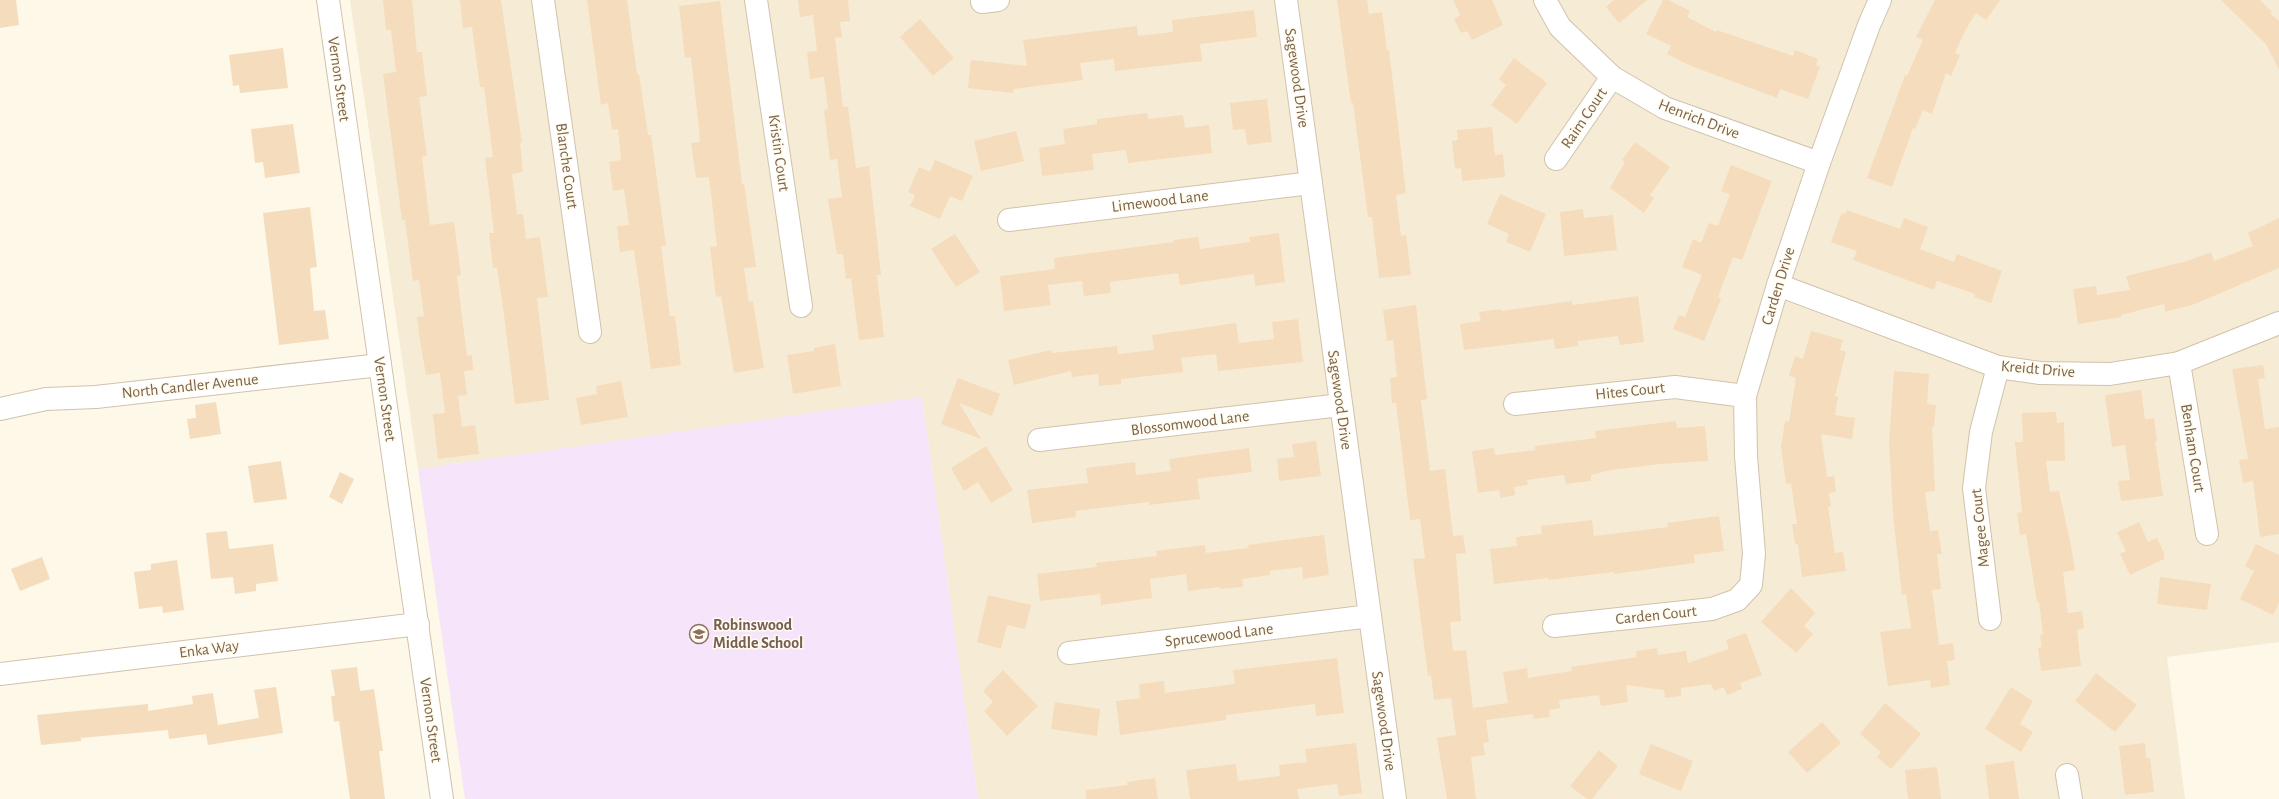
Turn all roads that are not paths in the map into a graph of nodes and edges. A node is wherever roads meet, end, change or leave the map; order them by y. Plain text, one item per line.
1 (328, 0) edge
2 (543, 0) edge
3 (756, 0) edge
4 (1286, 0) edge
5 (1545, 0) edge
6 (1880, 0) edge
7 (1612, 76) junction
8 (1556, 159) dead end
9 (1819, 163) junction
10 (1311, 183) junction
11 (1009, 220) dead end
12 (1778, 285) junction
13 (801, 306) dead end
14 (2279, 323) edge
15 (590, 332) dead end
16 (2179, 363) junction
17 (380, 365) junction
18 (1998, 367) junction
19 (1745, 396) junction
20 (1515, 404) dead end
21 (1341, 405) junction
22 (0, 409) edge
23 (1039, 440) dead end
24 (2207, 534) dead end
25 (1751, 585) joint
26 (1370, 616) junction
27 (1990, 618) dead end
28 (418, 624) junction
29 (1554, 626) dead end
30 (1069, 653) dead end
31 (0, 674) edge
32 (2067, 775) dead end
33 (442, 799) edge
34 (1395, 799) edge
35 (2071, 799) edge

1 - 17 street, Vernon Street
2 - 15 street, Blanche Court
3 - 13 street, Kristin Court
4 - 10 street, Sagewood Drive
5 - 7 street, Henrich Drive
6 - 9 street, Carden Drive
7 - 8 street, Raim Court
7 - 9 street, Henrich Drive
9 - 12 street, Carden Drive
10 - 11 street, Limewood Lane
10 - 21 street, Sagewood Drive
12 - 18 street, Kreidt Drive
12 - 19 street, Carden Drive
14 - 16 street, Kreidt Drive
16 - 18 street, Kreidt Drive
16 - 24 street, Benham Court
17 - 22 street, North Candler Avenue
17 - 28 street, Vernon Street
18 - 27 street, Magee Court
19 - 20 street, Hites Court
19 - 25 street, Carden Drive
21 - 23 street, Blossomwood Lane
21 - 26 street, Sagewood Drive
25 - 29 street, Carden Court
26 - 30 street, Sprucewood Lane
26 - 34 street, Sagewood Drive
28 - 31 street, Enka Way
28 - 33 street, Vernon Street
32 - 35 street

